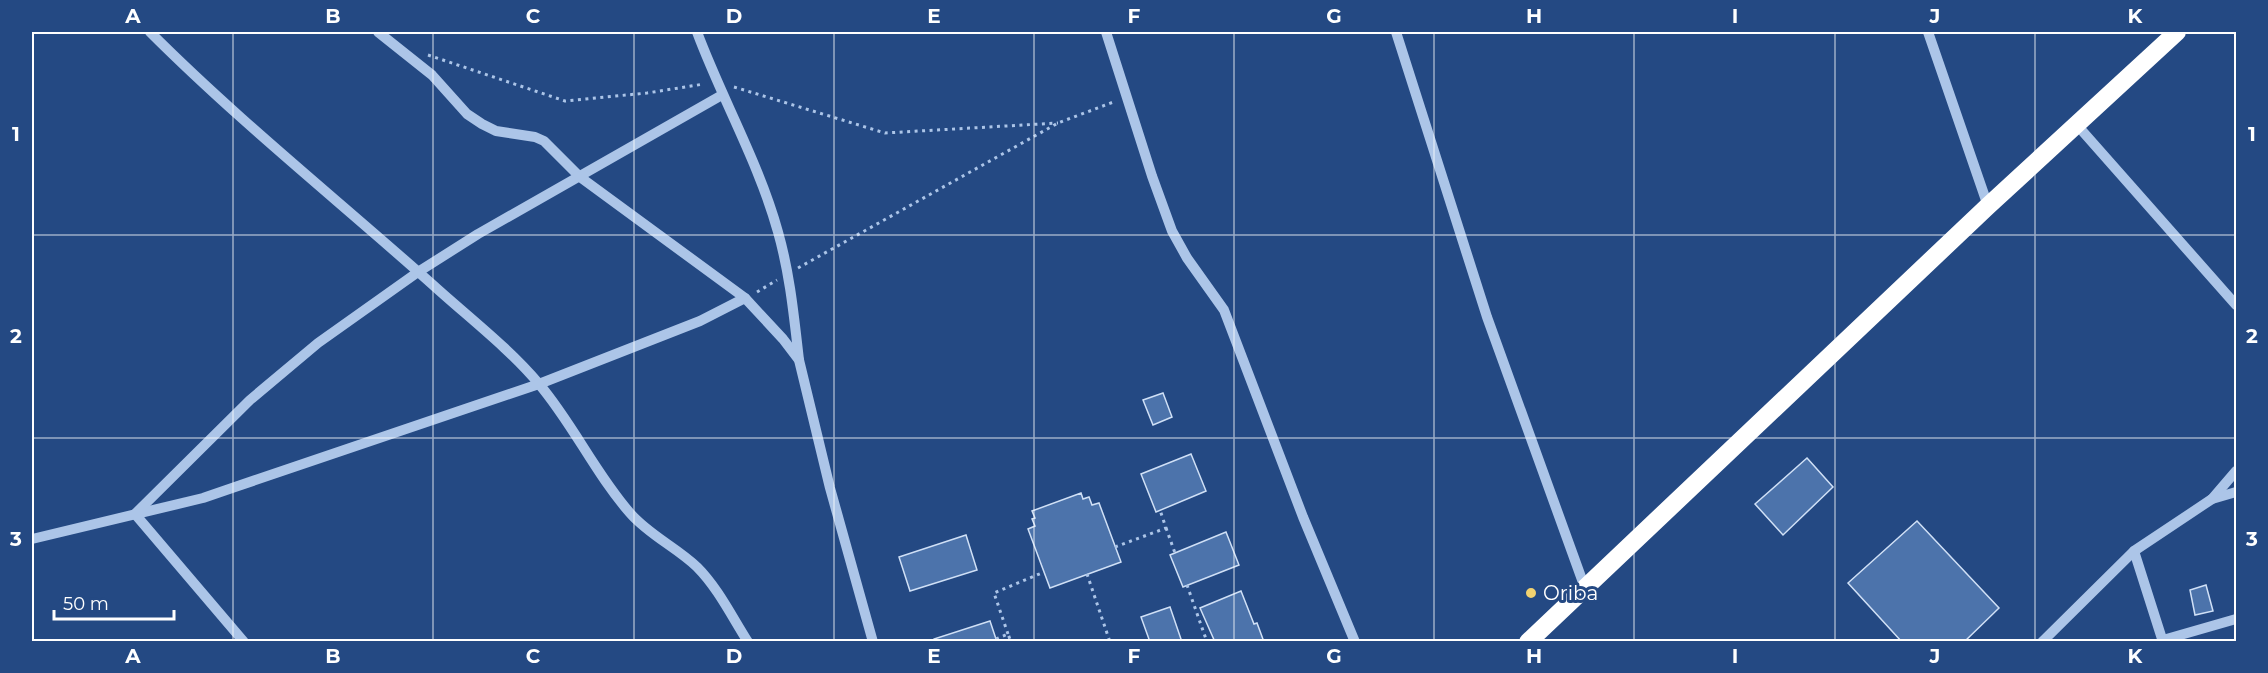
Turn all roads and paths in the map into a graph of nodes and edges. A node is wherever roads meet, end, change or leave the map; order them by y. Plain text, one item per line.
1 (150, 32) edge
2 (378, 32) edge
3 (697, 32) edge
4 (1106, 32) edge
5 (1396, 32) edge
6 (1928, 32) edge
7 (2177, 32) edge
8 (722, 95) junction
9 (1126, 97) junction
10 (2077, 125) junction
11 (580, 177) junction
12 (1988, 206) junction
13 (418, 272) junction
14 (788, 274) junction
15 (745, 298) junction
16 (2236, 305) edge
17 (799, 360) junction
18 (539, 384) junction
19 (2236, 471) edge
20 (2236, 492) edge
21 (2212, 498) junction
22 (1160, 510) dead end
23 (135, 514) junction
24 (1166, 528) junction
25 (32, 539) edge
26 (1115, 547) dead end
27 (2134, 551) junction
28 (1175, 553) dead end
29 (1044, 572) dead end
30 (1087, 574) dead end
31 (1187, 585) dead end
32 (1585, 588) junction
33 (2236, 619) edge
34 (1008, 634) junction
35 (996, 639) dead end
36 (2163, 641) edge
37 (244, 642) edge
38 (748, 642) edge
39 (873, 642) edge
40 (1011, 642) edge
41 (1110, 642) edge
42 (1207, 642) edge
43 (1355, 642) edge
44 (1528, 642) edge
45 (2042, 642) edge

1 - 13 street
2 - 11 street
3 - 8 street
4 - 9 street
5 - 32 street
6 - 12 street
7 - 10 highway
8 - 11 street
8 - 14 street
9 - 14 path
9 - 43 street
10 - 12 highway
10 - 16 street
11 - 13 street
11 - 15 street
12 - 32 highway
13 - 18 street
13 - 23 street
14 - 15 path
14 - 17 street
15 - 17 street
15 - 18 street
17 - 39 street
18 - 23 street
18 - 38 street
19 - 21 street
20 - 21 street
21 - 27 street
22 - 24 path
23 - 25 street
23 - 37 street
24 - 26 path
24 - 28 path
27 - 36 street
27 - 45 street
29 - 34 path
30 - 41 path
31 - 42 path
32 - 44 highway
33 - 36 street
34 - 35 path
34 - 40 path

